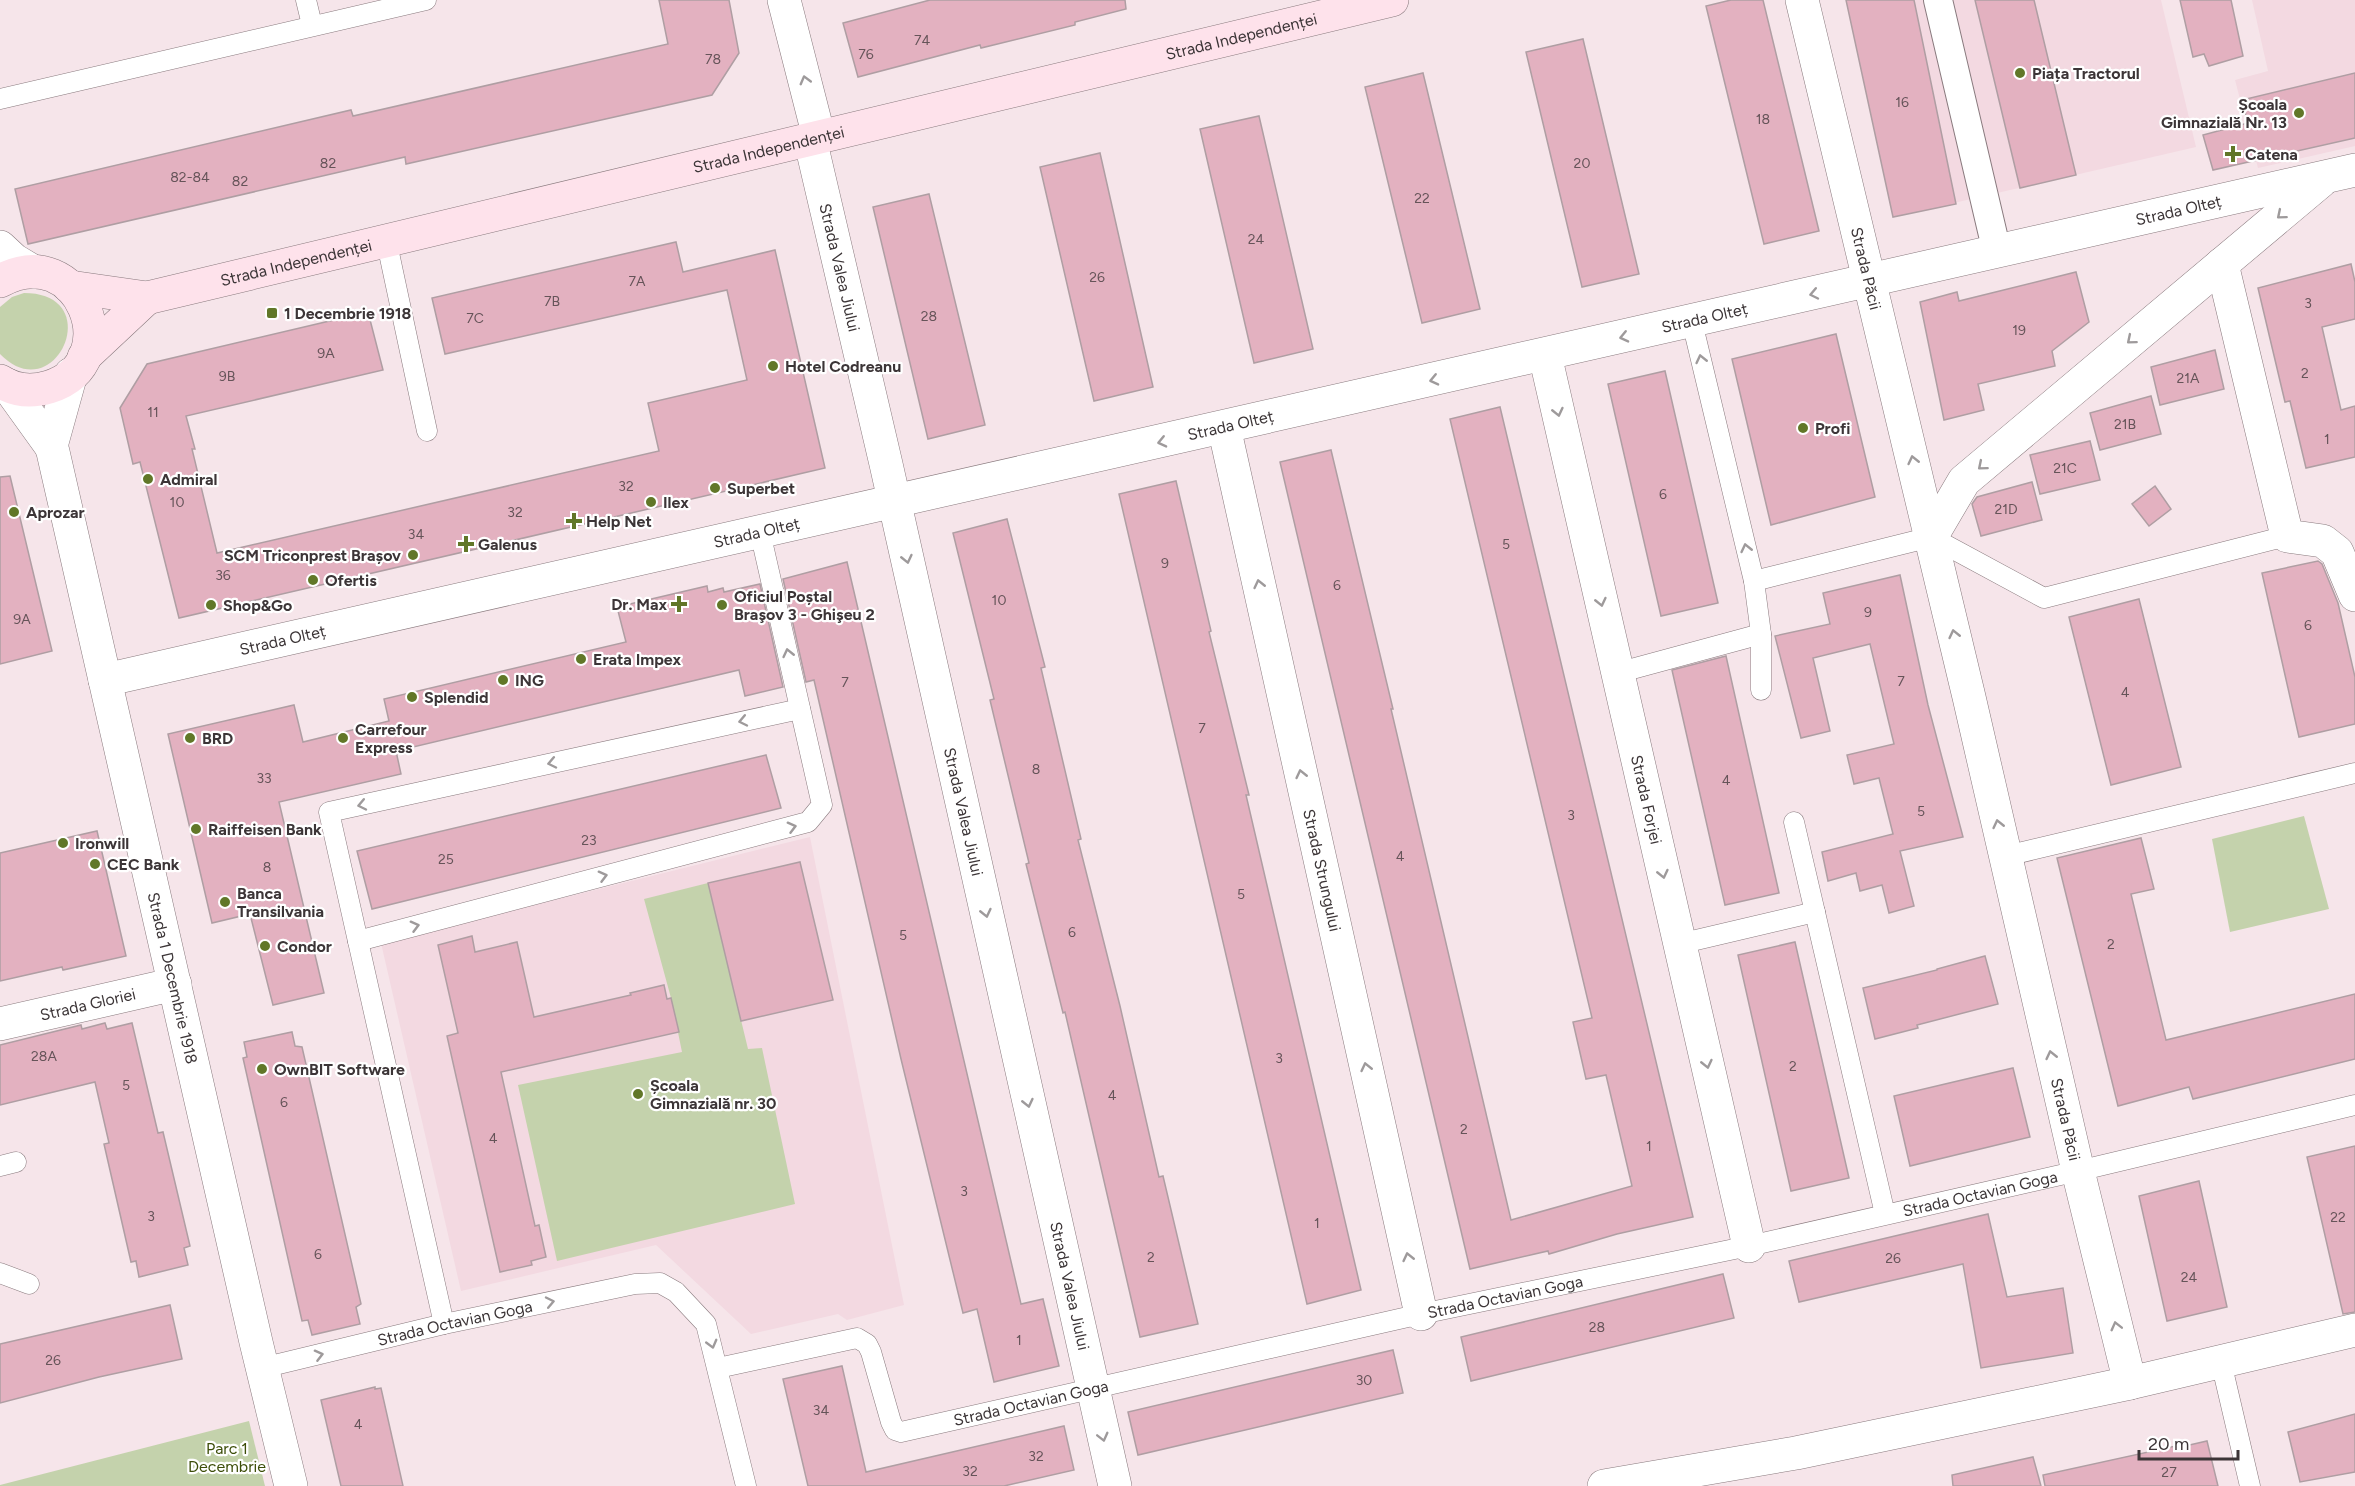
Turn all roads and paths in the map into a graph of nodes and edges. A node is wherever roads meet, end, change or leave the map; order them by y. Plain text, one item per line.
1 (306, 0) edge
2 (426, 0) edge
3 (784, 0) edge
4 (1392, 0) edge
5 (1802, 0) edge
6 (1938, 0) edge
7 (394, 3) edge
8 (312, 25) junction
9 (0, 99) edge
10 (814, 138) junction
11 (2340, 174) edge
12 (386, 239) junction
13 (0, 247) edge
14 (1997, 252) junction
15 (2222, 264) junction
16 (34, 272) junction
17 (0, 281) edge
18 (1871, 281) junction
19 (70, 286) junction
20 (147, 298) junction
21 (1692, 322) junction
22 (1545, 355) junction
23 (78, 366) junction
24 (3, 383) edge
25 (1224, 427) junction
26 (427, 431) dead end
27 (51, 446) junction
28 (894, 502) junction
29 (760, 532) junction
30 (2287, 536) junction
31 (1931, 537) junction
32 (1754, 581) junction
33 (2355, 595) edge
34 (1761, 634) junction
35 (1617, 673) junction
36 (105, 680) junction
37 (1761, 690) dead end
38 (800, 709) junction
39 (2355, 773) edge
40 (1794, 822) dead end
41 (2006, 856) junction
42 (1815, 912) junction
43 (358, 941) junction
44 (1679, 944) junction
45 (174, 984) junction
46 (0, 1024) edge
47 (2355, 1105) edge
48 (2078, 1171) junction
49 (1885, 1214) junction
50 (1749, 1246) junction
51 (0, 1273) edge
52 (29, 1284) dead end
53 (1421, 1314) junction
54 (444, 1324) junction
55 (2355, 1330) edge
56 (2221, 1362) junction
57 (262, 1368) junction
58 (718, 1368) junction
59 (2130, 1383) junction
60 (1092, 1389) junction
61 (291, 1486) edge
62 (746, 1486) edge
63 (1115, 1486) edge
64 (1604, 1486) edge
65 (2250, 1486) edge

1 - 8 lane
2 - 7 lane
10 -> 3 street, Strada Valea Jiului
4 - 10 main road, Strada Independenței
5 - 18 street, Strada Păcii
6 - 14 street
7 - 8 lane
8 - 9 lane
10 - 12 main road, Strada Independenței
10 - 28 street, Strada Valea Jiului
11 - 14 street, Strada Olteț
11 -> 15 street
12 - 20 main road, Strada Independenței
12 - 26 lane
13 - 16 street
14 - 18 street, Strada Olteț
15 - 30 street
15 -> 31 street
16 - 17 main road
16 - 19 main road, Strada Independenței
18 -> 21 street, Strada Olteț
31 -> 18 street, Strada Păcii
19 - 20 main road, Strada Independenței
19 - 23 main road
20 - 23 main road, Strada Independenței
21 -> 22 street, Strada Olteț
32 -> 21 lane
22 -> 25 street, Strada Olteț
22 -> 35 street, Strada Forjei
23 - 24 main road, Strada Independenței
23 - 27 street, Strada 1 Decembrie 1918
24 - 27 street, Strada 1 Decembrie 1918
25 -> 28 street, Strada Olteț
53 -> 25 street, Strada Strungului
27 - 36 street, Strada 1 Decembrie 1918
28 - 29 street, Strada Olteț
28 -> 60 street, Strada Valea Jiului
29 - 36 street, Strada Olteț
38 -> 29 lane
30 - 31 lane
30 - 33 street
31 - 32 lane
41 -> 31 street, Strada Păcii
32 - 34 lane
34 - 35 lane
34 - 37 lane
35 -> 44 street, Strada Forjei
36 - 45 street, Strada 1 Decembrie 1918
43 -> 38 lane
38 -> 43 lane
39 - 41 lane
40 - 42 lane
48 -> 41 street, Strada Păcii
42 - 44 lane
42 - 49 lane
43 - 54 lane
44 -> 50 street, Strada Forjei
45 - 46 street, Strada Gloriei
45 - 57 street, Strada 1 Decembrie 1918
47 - 48 lane, Strada Octavian Goga
48 - 49 lane, Strada Octavian Goga
59 -> 48 street, Strada Păcii
49 - 50 lane, Strada Octavian Goga
50 - 53 lane, Strada Octavian Goga
51 - 52 lane
53 - 60 lane, Strada Octavian Goga
57 -> 54 lane, Strada Octavian Goga
54 -> 58 lane, Strada Octavian Goga
55 - 56 street
56 - 59 street
56 - 65 lane
57 - 61 street
58 - 60 lane, Strada Octavian Goga
58 - 62 lane, Strada Octavian Goga
59 - 64 street
60 -> 63 street, Strada Valea Jiului

